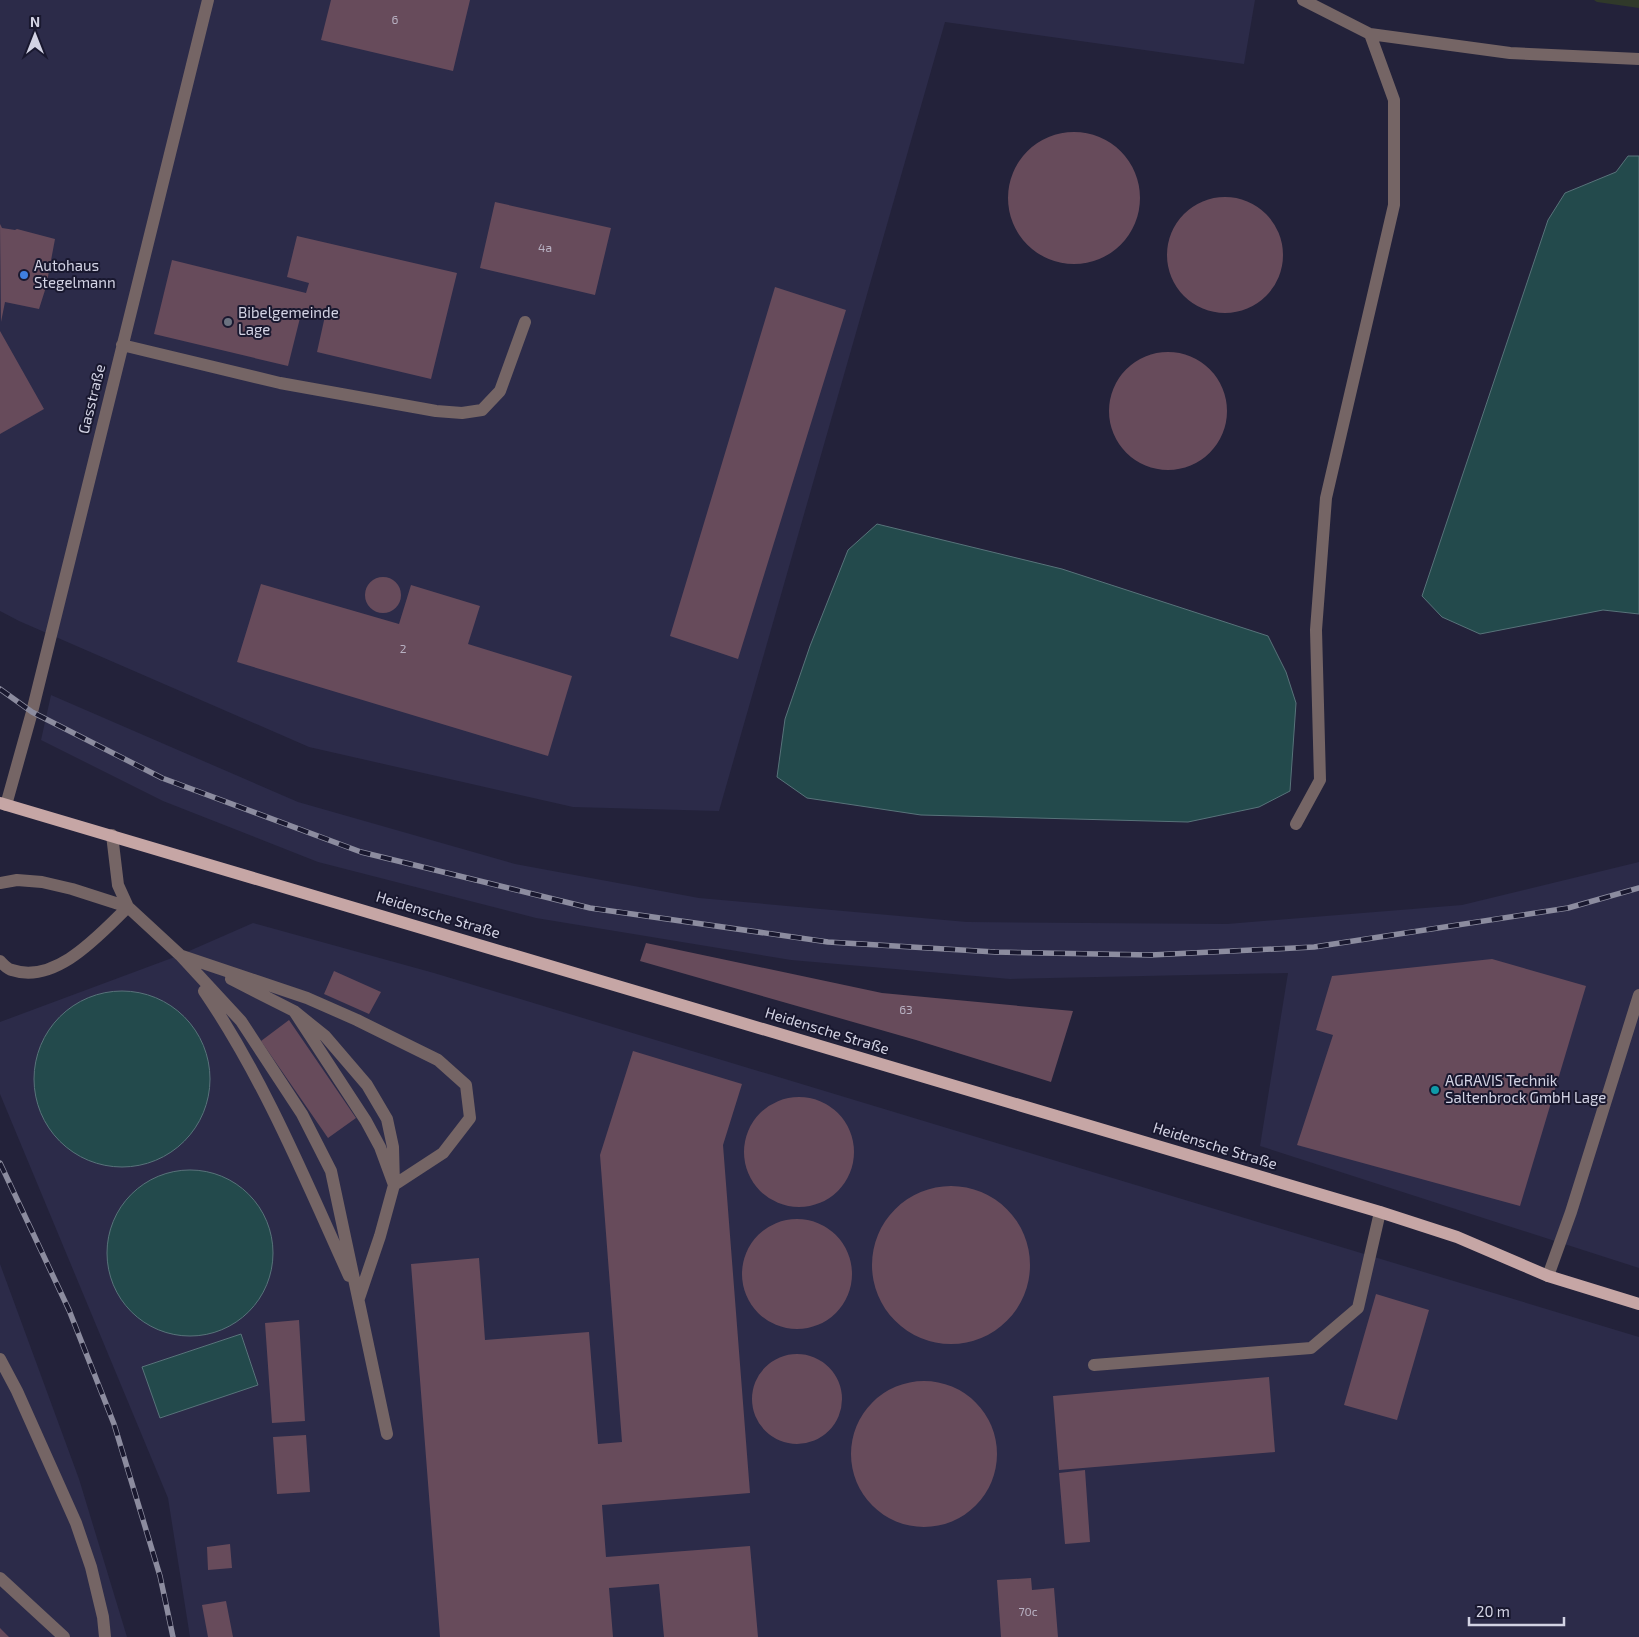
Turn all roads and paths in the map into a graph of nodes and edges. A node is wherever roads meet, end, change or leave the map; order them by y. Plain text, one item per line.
1 (208, 0) edge
2 (1303, 0) edge
3 (1370, 34) junction
4 (1639, 59) edge
5 (525, 322) dead end
6 (122, 345) junction
7 (3, 804) edge
8 (1296, 824) dead end
9 (112, 835) junction
10 (0, 883) edge
11 (128, 907) junction
12 (180, 955) junction
13 (0, 961) edge
14 (1639, 995) edge
15 (294, 1011) junction
16 (394, 1185) junction
17 (1380, 1212) junction
18 (1548, 1276) junction
19 (359, 1298) junction
20 (1639, 1304) edge
21 (0, 1360) edge
22 (1094, 1365) dead end
23 (387, 1434) dead end
24 (0, 1578) edge
25 (64, 1637) edge
26 (105, 1637) edge

1 - 6 street, Gasstraße
2 - 3 street
3 - 4 street
3 - 8 street
5 - 6 street
6 - 7 street, Gasstraße
7 - 9 main road, Heidensche Straße
9 - 11 street
9 - 17 main road, Heidensche Straße
10 - 11 street
11 - 12 street
11 - 13 street
12 - 15 street
12 - 16 street
12 - 19 street
12 - 19 street
14 - 18 street
15 - 16 street
15 - 16 street
16 - 19 street
17 - 18 main road, Heidensche Straße
17 - 22 street
18 - 20 main road, Heidensche Straße
19 - 23 street
21 - 26 street
24 - 25 street

